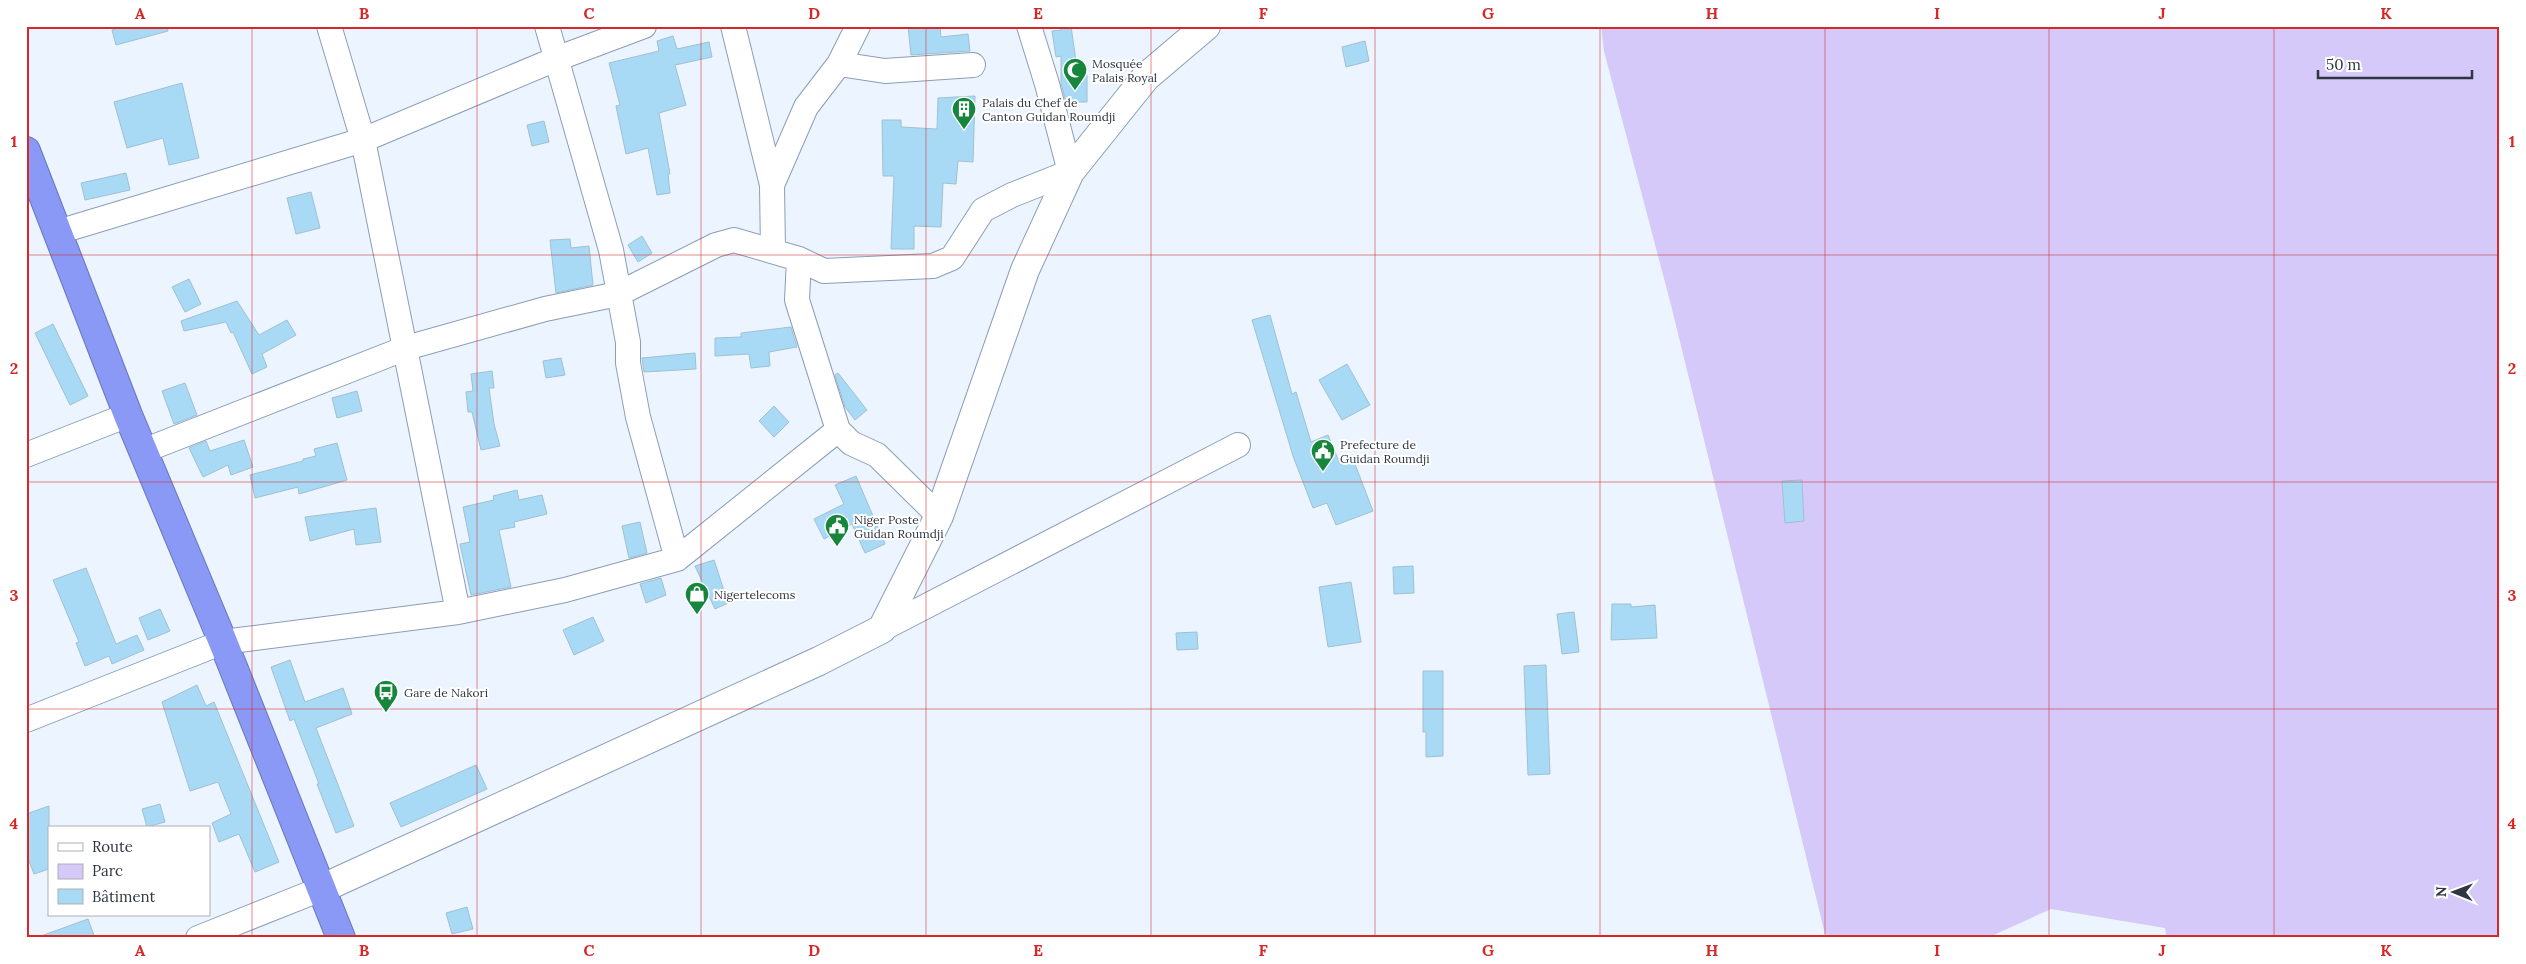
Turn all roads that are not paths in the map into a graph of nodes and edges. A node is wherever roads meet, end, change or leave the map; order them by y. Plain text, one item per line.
1 (329, 26) edge
2 (547, 26) edge
3 (644, 26) edge
4 (733, 26) edge
5 (858, 26) edge
6 (1029, 26) edge
7 (1206, 26) edge
8 (556, 59) junction
9 (839, 64) junction
10 (973, 65) dead end
11 (363, 140) junction
12 (26, 151) edge
13 (1070, 172) junction
14 (772, 185) junction
15 (33, 187) edge
16 (58, 232) junction
17 (773, 251) junction
18 (799, 259) junction
19 (618, 294) junction
20 (406, 348) junction
21 (128, 414) junction
22 (838, 430) junction
23 (1238, 445) dead end
24 (143, 451) junction
25 (26, 455) edge
26 (939, 516) junction
27 (677, 559) junction
28 (458, 612) junction
29 (882, 629) junction
30 (223, 642) junction
31 (26, 720) edge
32 (321, 889) junction
33 (198, 938) edge
34 (341, 938) edge

1 - 11 street
2 - 8 street
3 - 8 street
4 - 14 street
5 - 9 street
6 - 13 street
7 - 13 street
8 - 11 street
8 - 19 street
9 - 10 street
9 - 14 street
11 - 16 street
11 - 20 street
12 - 15 highway
13 - 18 street
13 - 26 street
14 - 17 street
15 - 16 highway
16 - 21 highway
17 - 18 street
17 - 19 street
18 - 22 street
19 - 20 street
19 - 27 street
20 - 24 street
20 - 28 street
21 - 24 highway
21 - 25 street
22 - 26 street
22 - 27 street
23 - 29 street
24 - 30 highway
26 - 29 street
27 - 28 street
28 - 30 street
29 - 32 street
30 - 31 street
30 - 32 highway
32 - 33 street
32 - 34 highway

